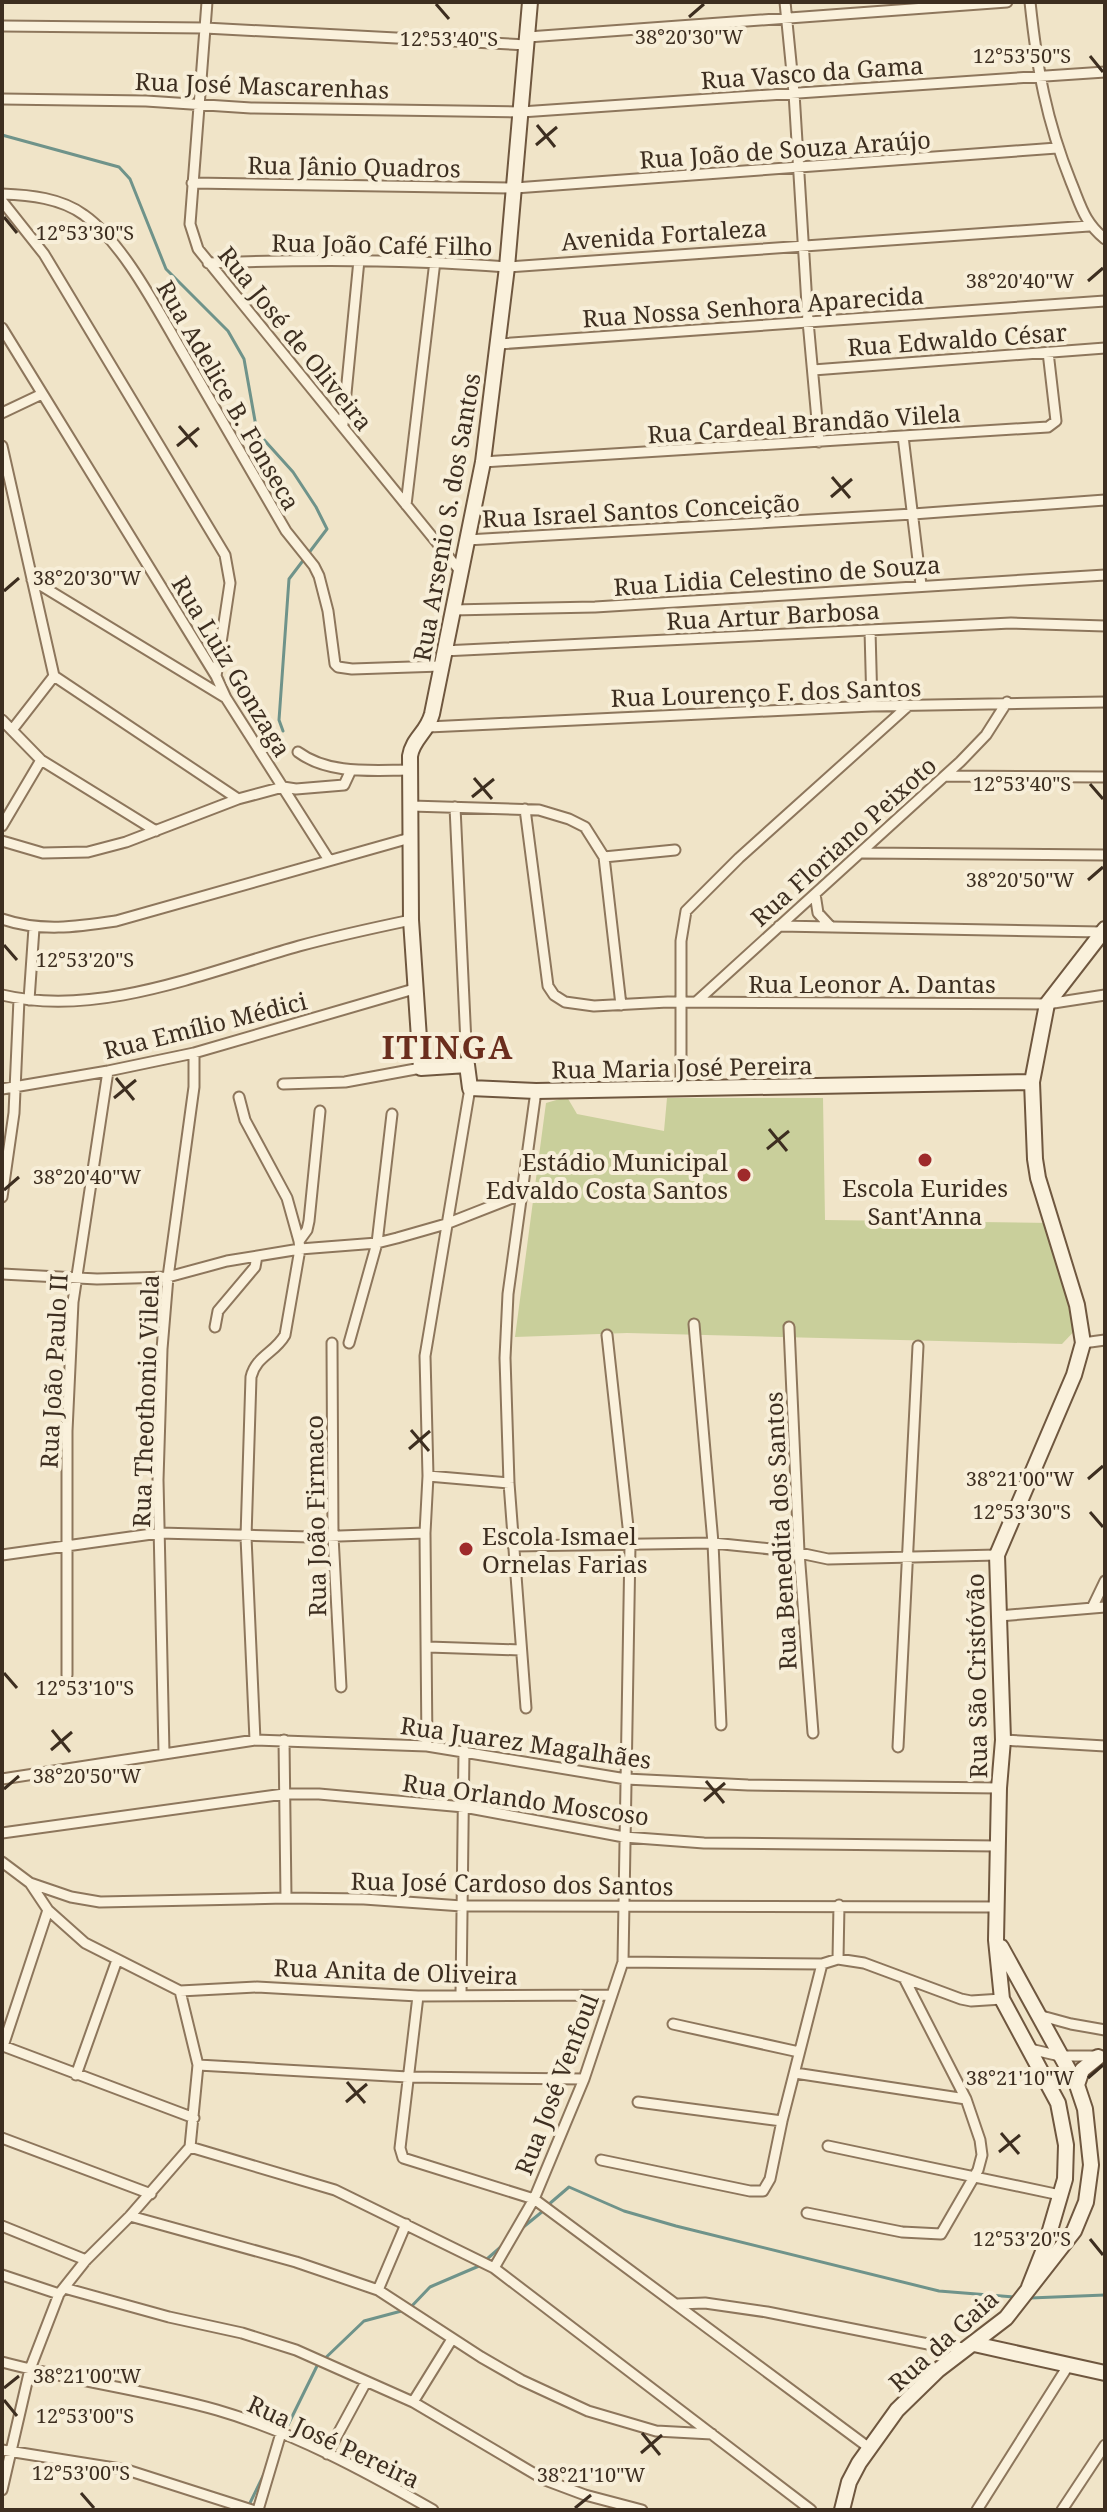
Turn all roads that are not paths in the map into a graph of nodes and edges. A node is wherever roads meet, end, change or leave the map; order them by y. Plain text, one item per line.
1 (207, 2) edge
2 (530, 2) edge
3 (785, 2) edge
4 (1007, 2) edge
5 (1030, 2) edge
6 (786, 16) junction
7 (2, 26) edge
8 (205, 28) junction
9 (528, 41) junction
10 (1105, 72) edge
11 (1038, 75) junction
12 (794, 93) junction
13 (2, 99) edge
14 (198, 106) junction
15 (521, 112) junction
16 (1057, 148) junction
17 (799, 169) junction
18 (192, 183) junction
19 (515, 188) junction
20 (2, 194) edge
21 (2, 201) edge
22 (1089, 226) junction
23 (1105, 239) edge
24 (804, 247) junction
25 (359, 260) junction
26 (435, 261) junction
27 (208, 263) junction
28 (507, 267) junction
29 (1105, 301) edge
30 (808, 321) junction
31 (2, 328) edge
32 (499, 344) junction
33 (1105, 348) edge
34 (1048, 352) junction
35 (813, 370) junction
36 (42, 394) junction
37 (2, 413) edge
38 (343, 424) junction
39 (903, 436) junction
40 (819, 442) junction
41 (2, 446) edge
42 (483, 462) junction
43 (1105, 500) edge
44 (406, 505) junction
45 (913, 514) junction
46 (467, 540) junction
47 (460, 571) junction
48 (1105, 575) edge
49 (32, 580) junction
50 (921, 585) junction
51 (452, 610) junction
52 (1105, 626) edge
53 (870, 630) junction
54 (442, 659) junction
55 (338, 667) joint
56 (54, 676) junction
57 (216, 676) junction
58 (226, 698) junction
59 (1007, 702) junction
60 (1105, 702) edge
61 (872, 706) junction
62 (908, 706) junction
63 (2, 720) edge
64 (428, 727) junction
65 (12, 730) junction
66 (298, 752) dead end
67 (41, 760) junction
68 (351, 770) junction
69 (410, 770) junction
70 (946, 776) junction
71 (1105, 777) edge
72 (283, 787) junction
73 (238, 799) junction
74 (411, 806) junction
75 (455, 807) junction
76 (525, 809) junction
77 (2, 826) edge
78 (156, 831) junction
79 (410, 838) junction
80 (2, 841) edge
81 (675, 850) dead end
82 (862, 853) junction
83 (1105, 855) edge
84 (604, 857) junction
85 (329, 860) junction
86 (815, 894) junction
87 (2, 919) edge
88 (411, 920) junction
89 (779, 926) junction
90 (830, 926) junction
91 (34, 928) junction
92 (1104, 930) edge
93 (414, 989) junction
94 (2, 995) edge
95 (1105, 995) edge
96 (24, 1000) junction
97 (681, 1002) junction
98 (696, 1002) junction
99 (1047, 1004) junction
100 (621, 1005) junction
101 (194, 1053) junction
102 (467, 1065) junction
103 (421, 1068) junction
104 (108, 1071) junction
105 (1032, 1082) junction
106 (283, 1084) dead end
107 (16, 1086) junction
108 (470, 1088) junction
109 (2, 1089) edge
110 (681, 1089) junction
111 (536, 1091) junction
112 (239, 1097) dead end
113 (320, 1111) dead end
114 (392, 1114) dead end
115 (520, 1195) junction
116 (2, 1197) edge
117 (446, 1224) junction
118 (377, 1243) junction
119 (299, 1245) junction
120 (257, 1256) junction
121 (2, 1274) edge
122 (76, 1277) junction
123 (168, 1277) junction
124 (694, 1324) dead end
125 (215, 1327) dead end
126 (789, 1327) dead end
127 (607, 1335) dead end
128 (1105, 1340) edge
129 (332, 1343) dead end
130 (349, 1343) dead end
131 (1083, 1343) junction
132 (918, 1346) dead end
133 (428, 1476) junction
134 (509, 1483) junction
135 (159, 1533) junction
136 (425, 1533) junction
137 (333, 1536) junction
138 (246, 1537) junction
139 (713, 1543) junction
140 (630, 1545) junction
141 (513, 1546) junction
142 (66, 1547) junction
143 (799, 1552) junction
144 (2, 1555) edge
145 (997, 1555) junction
146 (906, 1557) junction
147 (1105, 1581) edge
148 (1105, 1607) edge
149 (1092, 1608) junction
150 (999, 1616) junction
151 (428, 1647) junction
152 (521, 1650) junction
153 (67, 1675) dead end
154 (341, 1687) dead end
155 (526, 1708) dead end
156 (721, 1725) dead end
157 (813, 1733) dead end
158 (255, 1740) junction
159 (284, 1740) junction
160 (1003, 1740) junction
161 (427, 1746) junction
162 (1105, 1746) edge
163 (898, 1747) dead end
164 (464, 1750) junction
165 (164, 1753) junction
166 (2, 1779) edge
167 (626, 1779) junction
168 (999, 1788) junction
169 (284, 1794) junction
170 (464, 1807) junction
171 (2, 1833) edge
172 (624, 1837) junction
173 (998, 1846) junction
174 (2, 1862) edge
175 (30, 1883) junction
176 (286, 1898) junction
177 (625, 1905) junction
178 (839, 1905) junction
179 (462, 1906) junction
180 (997, 1907) junction
181 (48, 1910) junction
182 (996, 1940) junction
183 (838, 1959) junction
184 (117, 1960) junction
185 (623, 1962) junction
186 (822, 1964) junction
187 (905, 1980) junction
188 (1024, 1988) junction
189 (180, 1991) junction
190 (461, 1994) junction
191 (611, 1995) junction
192 (418, 1996) junction
193 (1002, 1999) junction
194 (1038, 2015) junction
195 (673, 2024) dead end
196 (1105, 2030) edge
197 (3, 2046) edge
198 (1030, 2049) junction
199 (799, 2052) junction
200 (1060, 2056) junction
201 (1101, 2056) edge
202 (198, 2065) junction
203 (795, 2073) junction
204 (76, 2075) junction
205 (408, 2077) junction
206 (584, 2079) junction
207 (1077, 2085) junction
208 (966, 2099) junction
209 (638, 2102) dead end
210 (194, 2118) junction
211 (782, 2121) junction
212 (2, 2138) edge
213 (828, 2146) dead end
214 (190, 2147) junction
215 (601, 2160) dead end
216 (974, 2176) junction
217 (151, 2194) junction
218 (1060, 2195) junction
219 (534, 2199) junction
220 (807, 2213) dead end
221 (130, 2216) junction
222 (406, 2224) junction
223 (2, 2226) edge
224 (1052, 2248) junction
225 (86, 2260) junction
226 (494, 2268) junction
227 (2, 2275) edge
228 (1029, 2287) joint
229 (378, 2290) junction
230 (61, 2291) junction
231 (677, 2304) junction
232 (452, 2339) junction
233 (970, 2346) junction
234 (2, 2362) edge
235 (1068, 2366) junction
236 (30, 2369) junction
237 (1105, 2373) edge
238 (366, 2382) junction
239 (413, 2402) junction
240 (281, 2433) junction
241 (712, 2434) junction
242 (1105, 2445) edge
243 (868, 2447) junction
244 (6, 2451) edge
245 (327, 2454) junction
246 (2, 2490) edge
247 (255, 2510) edge
248 (433, 2510) edge
249 (642, 2510) edge
250 (811, 2510) edge
251 (842, 2510) edge
252 (977, 2510) edge
253 (1062, 2510) edge

1 - 8 street, Rua José de Oliveira
2 - 9 main road
3 - 6 street
4 - 6 street
5 - 11 street
6 - 9 street
6 - 12 street
7 - 8 street
8 - 9 street
8 - 14 street, Rua José de Oliveira
9 - 15 main road
10 - 11 street, Rua Vasco da Gama
11 - 12 street, Rua Vasco da Gama
11 - 16 street
12 - 15 street, Rua Vasco da Gama
12 - 17 street
13 - 14 street, Rua José Mascarenhas
14 - 15 street, Rua José Mascarenhas
14 - 18 street, Rua José de Oliveira
15 - 19 main road
16 - 17 street, Rua João de Souza Araújo
16 - 22 street
17 - 19 street, Rua João de Souza Araújo
17 - 24 street
18 - 19 street, Rua Jânio Quadros
18 - 27 street, Rua José de Oliveira
19 - 28 main road
20 - 55 street, Rua Adelice B. Fonseca
21 - 57 street
22 - 23 street
22 - 24 street, Avenida Fortaleza
24 - 28 street, Avenida Fortaleza
24 - 30 street
25 - 26 street, Rua João Café Filho
25 - 27 street, Rua João Café Filho
25 - 38 street
26 - 28 street, Rua João Café Filho
26 - 44 street
27 - 38 street, Rua José de Oliveira
28 - 32 main road, Rua Arsenio S. dos Santos
29 - 30 street, Rua Nossa Senhora Aparecida
30 - 32 street, Rua Nossa Senhora Aparecida
30 - 35 street
31 - 36 street, Rua Luiz Gonzaga
32 - 42 main road, Rua Arsenio S. dos Santos
33 - 34 street, Rua Edwaldo César
34 - 35 street, Rua Edwaldo César
34 - 39 street, Rua Cardeal Brandão Vilela
35 - 40 street
36 - 37 street
36 - 57 street, Rua Luiz Gonzaga
38 - 44 street, Rua José de Oliveira
39 - 40 street, Rua Cardeal Brandão Vilela
39 - 45 street
40 - 42 street, Rua Cardeal Brandão Vilela
41 - 49 street
42 - 46 main road, Rua Arsenio S. dos Santos
43 - 45 street, Rua Israel Santos Conceição
44 - 47 street, Rua José de Oliveira
45 - 46 street, Rua Israel Santos Conceição
45 - 50 street
46 - 47 main road, Rua Arsenio S. dos Santos
47 - 51 main road, Rua Arsenio S. dos Santos
48 - 50 street, Rua Lidia Celestino de Souza
49 - 56 street
49 - 58 street
50 - 51 street, Rua Lidia Celestino de Souza
51 - 54 main road, Rua Arsenio S. dos Santos
52 - 53 street, Rua Artur Barbosa
53 - 54 street, Rua Artur Barbosa
53 - 61 street
54 - 55 street, Rua Artur Barbosa
54 - 64 main road, Rua Arsenio S. dos Santos
56 - 65 street
56 - 73 street
57 - 58 street, Rua Luiz Gonzaga
58 - 72 street, Rua Luiz Gonzaga
59 - 60 street, Rua Lourenço F. dos Santos
59 - 62 street, Rua Lourenço F. dos Santos
59 - 70 street, Rua Floriano Peixoto
61 - 62 street, Rua Lourenço F. dos Santos
61 - 64 street, Rua Lourenço F. dos Santos
62 - 97 street
63 - 65 street
64 - 69 main road, Rua Arsenio S. dos Santos
65 - 67 street
66 - 68 street
67 - 77 street
67 - 78 street
68 - 69 street
68 - 72 street
69 - 74 main road
70 - 71 street
70 - 82 street, Rua Floriano Peixoto
72 - 73 street
72 - 85 street, Rua Luiz Gonzaga
73 - 78 street
74 - 75 street
74 - 79 main road
75 - 76 street
75 - 102 street
76 - 84 street
76 - 100 street, Rua Leonor A. Dantas
78 - 80 street
79 - 85 street
79 - 88 main road
81 - 84 street
82 - 83 street
82 - 86 street, Rua Floriano Peixoto
84 - 100 street
85 - 91 street
86 - 89 street, Rua Floriano Peixoto
86 - 90 street
87 - 91 street
88 - 93 main road
88 - 96 street
89 - 90 street
89 - 98 street, Rua Floriano Peixoto
90 - 92 street
91 - 96 street
92 - 99 main road, Rua São Cristóvão
93 - 101 street, Rua Emílio Médici
93 - 103 main road
94 - 96 street
95 - 99 street, Rua Leonor A. Dantas
96 - 107 street
97 - 98 street, Rua Leonor A. Dantas
97 - 100 street, Rua Leonor A. Dantas
97 - 110 street
98 - 99 street, Rua Leonor A. Dantas
99 - 105 main road, Rua São Cristóvão
101 - 104 street, Rua Emílio Médici
101 - 123 street, Rua Theothonio Vilela
102 - 103 main road
102 - 108 main road
103 - 106 street
104 - 107 street, Rua Emílio Médici
104 - 122 street, Rua João Paulo II
105 - 110 main road, Rua Maria José Pereira
105 - 131 main road, Rua São Cristóvão
107 - 109 street, Rua Emílio Médici
107 - 116 street
108 - 111 main road, Rua Maria José Pereira
108 - 117 street
110 - 111 main road, Rua Maria José Pereira
111 - 115 street
112 - 119 street
113 - 119 street
114 - 118 street
115 - 117 street
115 - 134 street
117 - 118 street
117 - 133 street
118 - 119 street
118 - 130 street
119 - 120 street
119 - 138 street
120 - 123 street
120 - 125 street
121 - 122 street
122 - 123 street
122 - 142 street, Rua João Paulo II
123 - 135 street, Rua Theothonio Vilela
124 - 139 street
126 - 143 street, Rua Benedita dos Santos
127 - 140 street, Rua José Venfoul
128 - 131 street
129 - 137 street, Rua João Firmaco
131 - 145 main road, Rua São Cristóvão
132 - 146 street
133 - 134 street
133 - 136 street
134 - 141 street
135 - 138 street
135 - 142 street
135 - 165 street, Rua Theothonio Vilela
136 - 137 street
136 - 151 street
137 - 138 street
137 - 154 street, Rua João Firmaco
138 - 158 street
139 - 140 street
139 - 143 street
139 - 156 street
140 - 141 street
140 - 167 street, Rua José Venfoul
141 - 152 street
142 - 144 street
142 - 153 street, Rua João Paulo II
143 - 146 street
143 - 157 street, Rua Benedita dos Santos
145 - 146 street
145 - 150 main road, Rua São Cristóvão
146 - 163 street
147 - 149 street
148 - 149 street
149 - 150 street
150 - 160 main road, Rua São Cristóvão
151 - 152 street
151 - 161 street
152 - 155 street
158 - 159 street, Rua Juarez Magalhães
158 - 165 street, Rua Juarez Magalhães
159 - 161 street, Rua Juarez Magalhães
159 - 169 street
160 - 162 street
160 - 168 main road, Rua São Cristóvão
161 - 164 street, Rua Juarez Magalhães
164 - 167 street, Rua Juarez Magalhães
164 - 170 street
165 - 166 street, Rua Juarez Magalhães
167 - 168 street, Rua Juarez Magalhães
167 - 172 street, Rua José Venfoul
168 - 173 main road, Rua São Cristóvão
169 - 170 street, Rua Orlando Moscoso
169 - 171 street, Rua Orlando Moscoso
169 - 176 street
170 - 172 street, Rua Orlando Moscoso
170 - 179 street
172 - 173 street, Rua Orlando Moscoso
172 - 177 street, Rua José Venfoul
173 - 180 main road, Rua São Cristóvão
174 - 175 street
175 - 176 street, Rua José Cardoso dos Santos
175 - 181 street
176 - 179 street, Rua José Cardoso dos Santos
177 - 178 street, Rua José Cardoso dos Santos
177 - 179 street, Rua José Cardoso dos Santos
177 - 185 street, Rua José Venfoul
178 - 180 street, Rua José Cardoso dos Santos
178 - 183 street
179 - 190 street
180 - 182 main road, Rua São Cristóvão
181 - 184 street
181 - 197 street
182 - 188 main road, Rua São Cristóvão
182 - 193 main road, Rua São Cristóvão
183 - 186 street
183 - 187 street
184 - 189 street
184 - 204 street
185 - 186 street
185 - 191 street, Rua José Venfoul
186 - 199 street
187 - 193 street
187 - 208 street
188 - 193 main road
188 - 194 main road, Rua São Cristóvão
189 - 192 street, Rua Anita de Oliveira
189 - 202 street
190 - 191 street, Rua Anita de Oliveira
190 - 192 street, Rua Anita de Oliveira
191 - 206 street, Rua José Venfoul
192 - 205 street
193 - 198 main road, Rua São Cristóvão
194 - 196 street
194 - 200 main road, Rua São Cristóvão
195 - 199 street
197 - 204 street
198 - 200 street
198 - 218 main road, Rua São Cristóvão
199 - 203 street
200 - 201 street
200 - 207 main road, Rua São Cristóvão
201 - 207 main road
202 - 205 street
202 - 210 street
203 - 208 street
203 - 211 street
204 - 210 street
205 - 206 street
205 - 219 street
206 - 219 street, Rua José Venfoul
207 - 224 main road, Rua São Cristóvão
208 - 216 street
209 - 211 street
210 - 214 street
211 - 215 street
212 - 217 street
213 - 216 street
214 - 217 street
214 - 222 street
216 - 218 street
216 - 220 street
217 - 221 street
218 - 224 main road, Rua São Cristóvão
219 - 226 street, Rua José Venfoul
219 - 231 street
221 - 225 street
221 - 229 street
222 - 226 street
222 - 229 street
223 - 225 street
224 - 228 main road, Rua São Cristóvão
225 - 230 street
226 - 241 street
227 - 230 street
228 - 233 main road, Rua da Gaia
229 - 232 street
230 - 236 street
230 - 238 street
231 - 233 street
231 - 243 street
232 - 239 street
232 - 241 street
233 - 235 main road
233 - 243 main road, Rua da Gaia
234 - 236 street, Rua José Pereira
235 - 237 main road
235 - 252 street
236 - 240 street, Rua José Pereira
236 - 244 street
238 - 239 street
238 - 245 street
239 - 249 street
240 - 245 street, Rua José Pereira
240 - 247 street
241 - 250 street
242 - 253 street
243 - 251 main road, Rua da Gaia
244 - 246 street
244 - 247 street
245 - 248 street, Rua José Pereira

